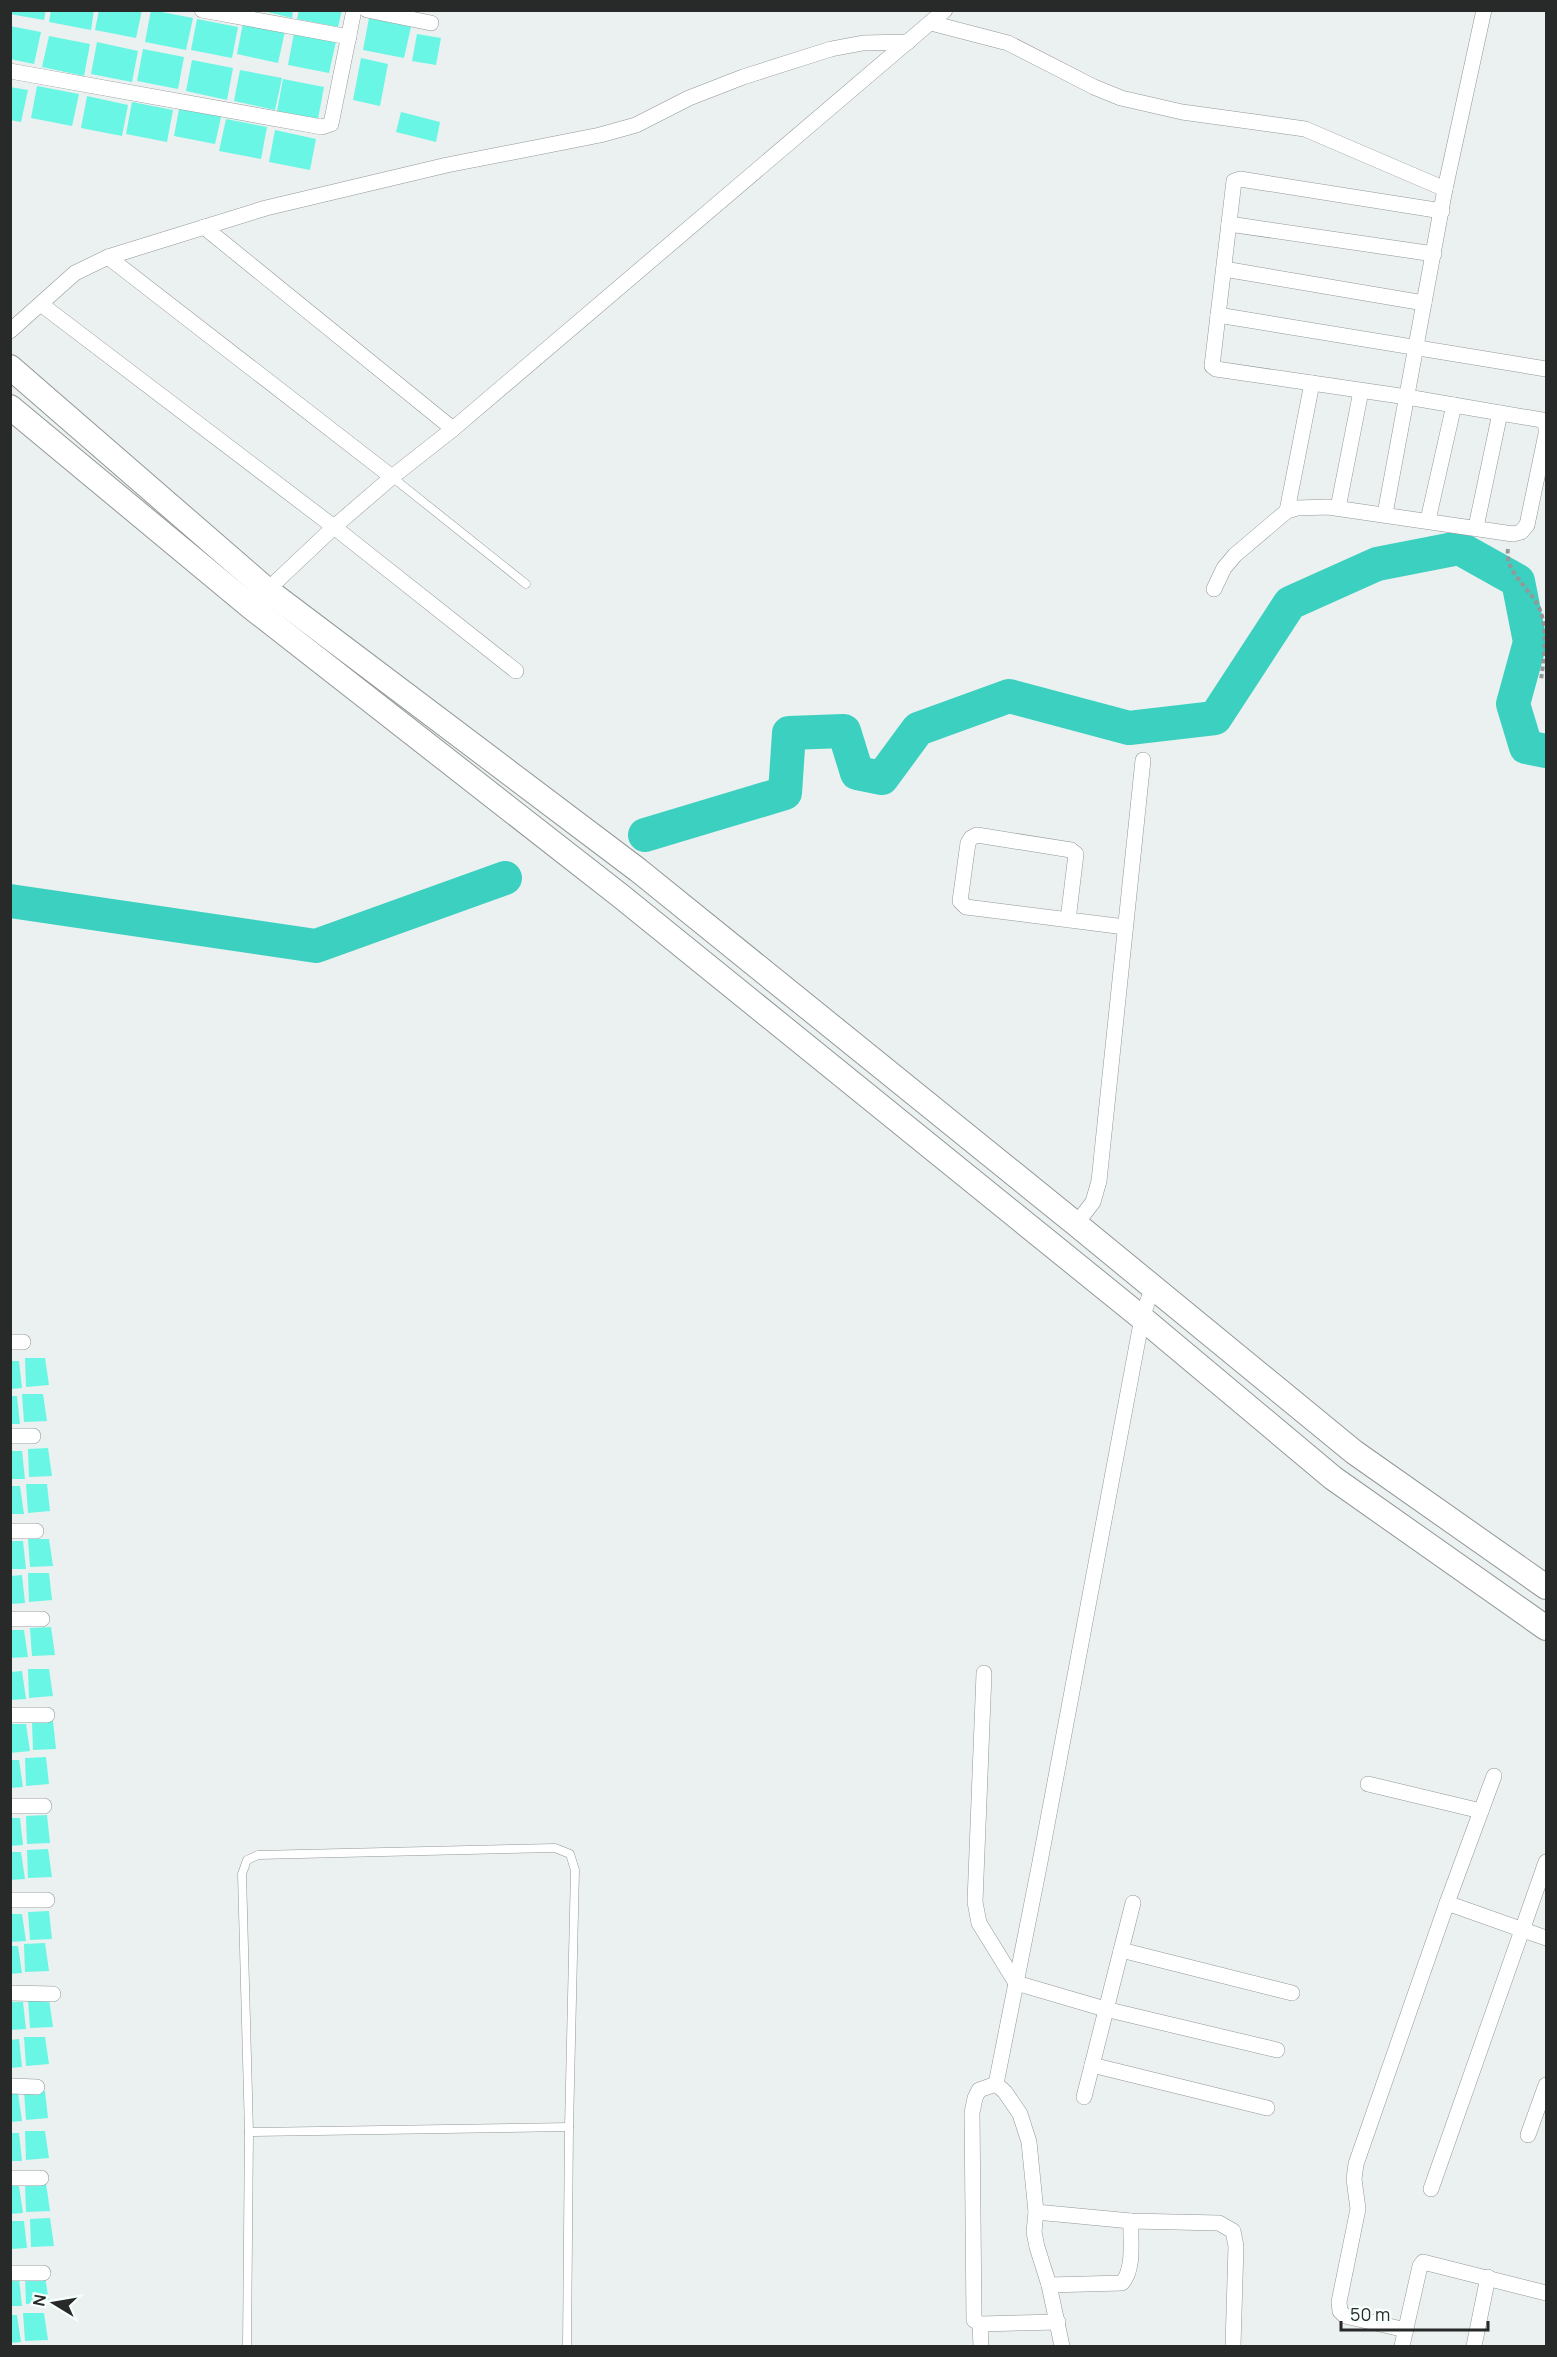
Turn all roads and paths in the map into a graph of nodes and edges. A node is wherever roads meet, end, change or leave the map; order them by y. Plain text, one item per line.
1 (202, 10) edge
2 (354, 10) edge
3 (367, 10) edge
4 (945, 10) edge
5 (1484, 10) edge
6 (931, 22) junction
7 (432, 23) dead end
8 (349, 37) junction
9 (908, 42) junction
10 (10, 70) edge
11 (1446, 189) junction
12 (1442, 211) junction
13 (1229, 224) junction
14 (204, 227) junction
15 (1434, 254) junction
16 (108, 257) junction
17 (1224, 269) junction
18 (1424, 303) junction
19 (42, 305) junction
20 (1218, 315) junction
21 (12, 334) edge
22 (1416, 346) junction
23 (10, 367) edge
24 (1546, 369) edge
25 (1312, 383) junction
26 (1361, 390) junction
27 (1407, 397) junction
28 (1454, 405) junction
29 (10, 407) edge
30 (1500, 413) junction
31 (453, 429) junction
32 (392, 477) junction
33 (1338, 508) junction
34 (1287, 511) junction
35 (1385, 514) junction
36 (1428, 520) junction
37 (334, 527) junction
38 (1476, 528) junction
39 (1513, 534) junction
40 (526, 584) dead end
41 (1214, 589) dead end
42 (259, 599) junction
43 (516, 671) dead end
44 (1541, 680) dead end
45 (1143, 760) dead end
46 (1068, 920) junction
47 (1125, 927) junction
48 (1076, 1224) junction
49 (1153, 1286) junction
50 (1142, 1318) junction
51 (10, 1436) edge
52 (33, 1436) dead end
53 (10, 1531) edge
54 (36, 1531) dead end
55 (1546, 1587) edge
56 (10, 1619) edge
57 (42, 1619) dead end
58 (1546, 1628) edge
59 (984, 1673) dead end
60 (10, 1715) edge
61 (48, 1715) dead end
62 (1494, 1776) dead end
63 (1368, 1784) dead end
64 (10, 1806) edge
65 (44, 1806) dead end
66 (1481, 1811) junction
67 (1546, 1862) edge
68 (10, 1900) edge
69 (47, 1900) dead end
70 (1133, 1903) dead end
71 (1447, 1903) junction
72 (1521, 1929) junction
73 (1546, 1938) edge
74 (1121, 1950) junction
75 (1016, 1983) junction
76 (10, 1993) edge
77 (1292, 1993) dead end
78 (53, 1994) dead end
79 (1105, 2008) junction
80 (1277, 2050) dead end
81 (1092, 2065) junction
82 (996, 2084) junction
83 (1546, 2085) edge
84 (10, 2086) edge
85 (37, 2087) dead end
86 (1084, 2097) dead end
87 (1267, 2108) dead end
88 (568, 2127) junction
89 (249, 2132) junction
90 (1528, 2135) dead end
91 (10, 2178) edge
92 (41, 2178) dead end
93 (1431, 2189) dead end
94 (1036, 2212) junction
95 (1131, 2221) junction
96 (10, 2273) edge
97 (43, 2273) dead end
98 (1488, 2277) junction
99 (1049, 2285) junction
100 (1546, 2293) edge
101 (1058, 2322) junction
102 (980, 2324) junction
103 (1406, 2330) junction
104 (247, 2346) edge
105 (567, 2346) edge
106 (981, 2346) edge
107 (1062, 2346) edge
108 (1233, 2346) edge
109 (1402, 2346) edge
110 (1474, 2346) edge

1 - 8 street
2 - 8 street
3 - 7 street
4 - 6 street
5 - 11 street
6 - 9 street
6 - 11 street
8 - 10 street
9 - 14 street
9 - 31 street
11 - 12 street
12 - 13 street
12 - 15 street
13 - 15 street
13 - 17 street
14 - 16 street
14 - 31 street
15 - 18 street
16 - 19 street
16 - 32 street
17 - 18 street
17 - 20 street
18 - 22 street
19 - 21 street
19 - 37 street
20 - 22 street
20 - 25 street
22 - 24 street
22 - 27 street
23 - 42 main road
25 - 26 street
25 - 34 street
26 - 27 street
26 - 33 street
27 - 28 street
27 - 35 street
28 - 30 street
28 - 36 street
29 - 42 main road
30 - 38 street
30 - 39 street
31 - 32 street
32 - 37 street
32 - 40 lane
33 - 34 street
33 - 35 street
34 - 41 street
35 - 36 street
36 - 38 street
37 - 42 street
37 - 43 street
38 - 39 street
39 - 44 path
42 - 48 main road
42 - 50 main road
45 - 47 street
46 - 46 street
46 - 47 street
47 - 48 street
48 - 49 main road
49 - 50 street
49 - 55 main road
50 - 58 main road
50 - 75 street
51 - 52 street
53 - 54 street
56 - 57 street
59 - 75 street
60 - 61 street
62 - 66 street
63 - 66 street
64 - 65 street
66 - 71 street
67 - 72 street
68 - 69 street
70 - 74 street
71 - 72 street
71 - 103 street
72 - 73 street
72 - 93 street
74 - 77 street
74 - 79 street
75 - 79 street
75 - 82 street
76 - 78 street
79 - 80 street
79 - 81 street
81 - 86 street
81 - 87 street
82 - 94 street
82 - 102 street
83 - 90 street
84 - 85 street
88 - 89 lane
88 - 89 lane
88 - 105 lane
89 - 104 lane
91 - 92 street
94 - 95 street
94 - 99 street
95 - 99 street
95 - 108 street
96 - 97 street
98 - 100 street
98 - 103 street
98 - 110 street
99 - 101 street
101 - 102 street
101 - 107 street
102 - 106 street
103 - 109 street

